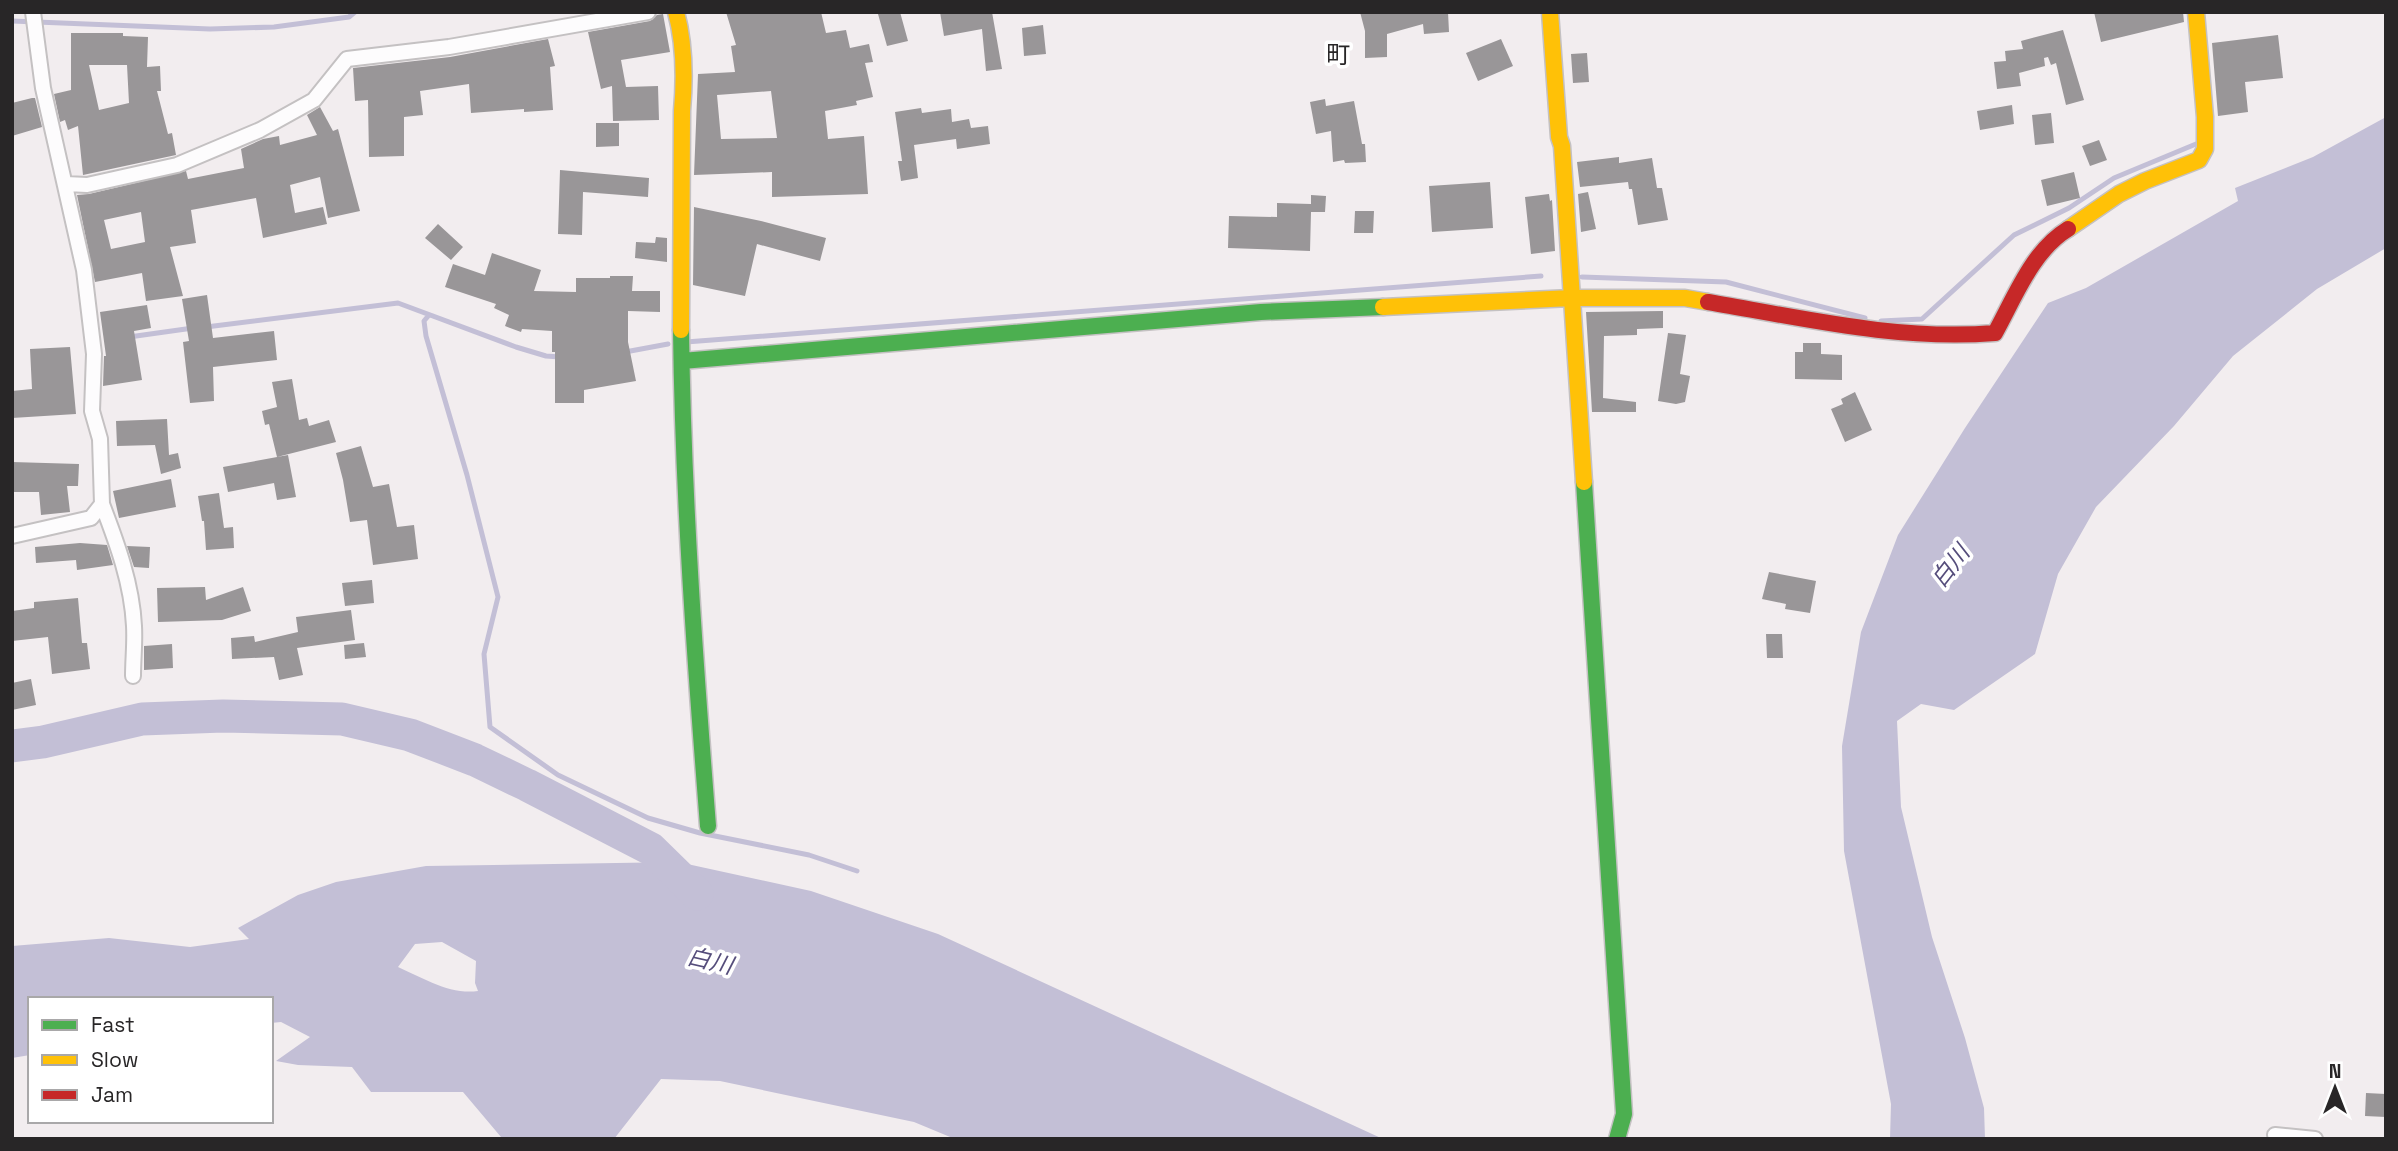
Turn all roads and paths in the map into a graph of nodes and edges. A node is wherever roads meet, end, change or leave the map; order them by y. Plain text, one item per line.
1 (33, 12) edge
2 (648, 12) edge
3 (676, 12) edge
4 (1550, 12) edge
5 (2196, 12) edge
6 (66, 184) junction
7 (1571, 298) junction
8 (682, 361) junction
9 (102, 504) junction
10 (12, 536) edge
11 (133, 676) dead end
12 (708, 825) dead end
13 (2275, 1135) dead end
14 (1617, 1139) edge
15 (2315, 1139) edge

1 - 6 street
2 - 6 street
3 - 8 street
4 - 7 street
5 - 7 street
6 - 9 street
7 - 8 street
7 - 14 street
8 - 12 street
9 - 10 street
9 - 11 street
13 - 15 street

